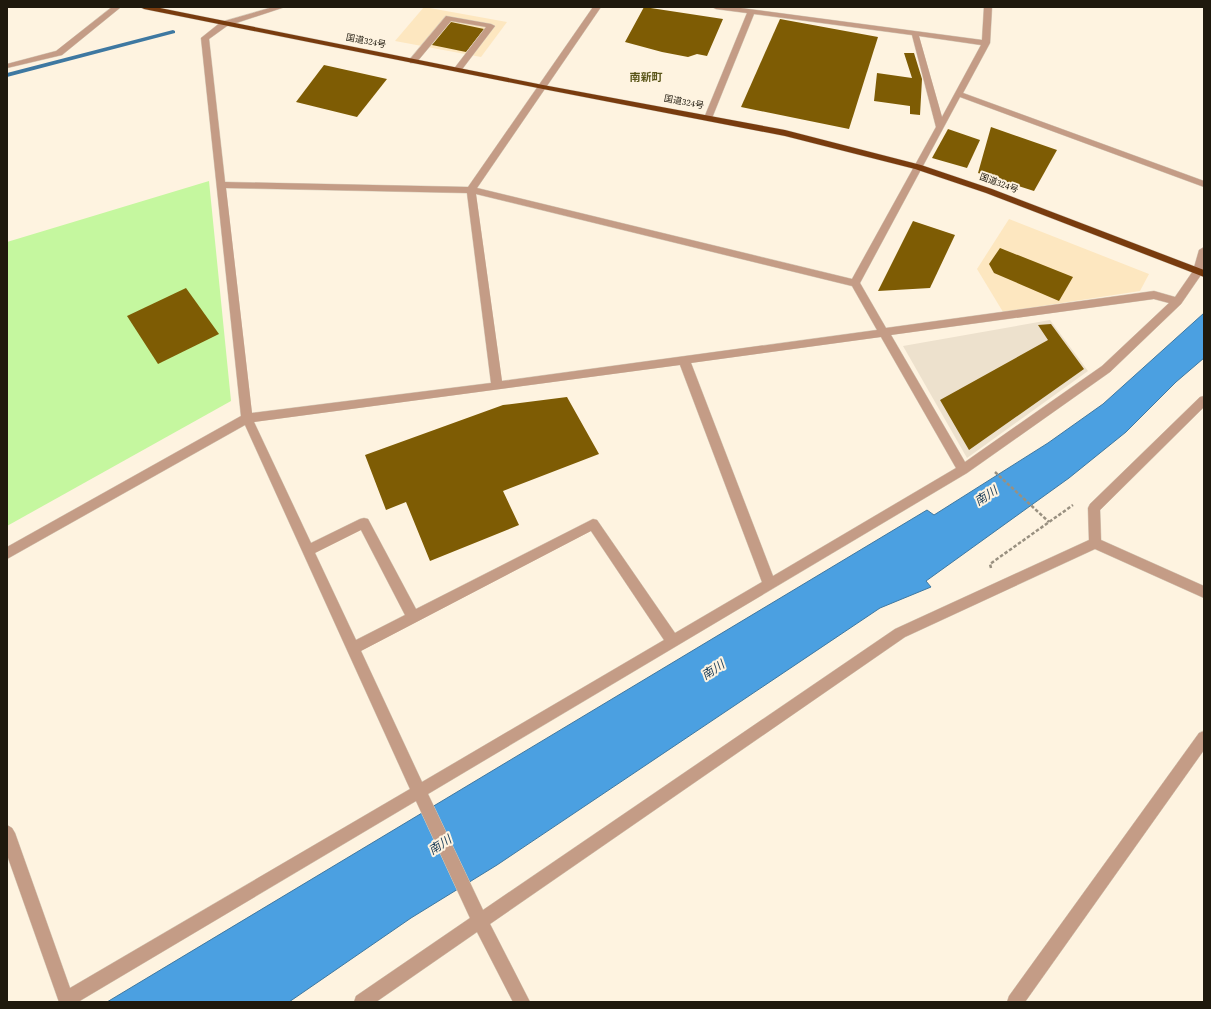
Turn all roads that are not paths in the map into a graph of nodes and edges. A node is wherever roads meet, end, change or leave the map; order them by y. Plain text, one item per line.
1 (117, 7) edge
2 (144, 7) edge
3 (281, 7) edge
4 (597, 7) edge
5 (716, 7) edge
6 (988, 7) edge
7 (751, 12) junction
8 (224, 24) junction
9 (915, 34) junction
10 (986, 43) junction
11 (413, 61) junction
12 (7, 66) edge
13 (457, 70) junction
14 (543, 87) junction
15 (959, 94) junction
16 (708, 118) junction
17 (940, 126) junction
18 (918, 167) junction
19 (1204, 184) edge
20 (223, 185) junction
21 (471, 190) junction
22 (1204, 250) edge
23 (1201, 273) edge
24 (855, 283) junction
25 (1177, 301) junction
26 (882, 333) junction
27 (684, 360) junction
28 (497, 386) junction
29 (1204, 400) edge
30 (247, 418) junction
31 (963, 470) junction
32 (1095, 543) junction
33 (308, 550) junction
34 (7, 552) edge
35 (770, 585) junction
36 (1204, 592) edge
37 (413, 617) junction
38 (673, 642) junction
39 (352, 649) junction
40 (1204, 738) edge
41 (420, 797) junction
42 (7, 833) edge
43 (479, 920) junction
44 (362, 1002) edge
45 (522, 1002) edge
46 (1015, 1002) edge

1 - 12 street
2 - 8 highway, 国道324号
3 - 8 street
4 - 14 street
5 - 7 street
6 - 10 street
7 - 9 street
7 - 16 street
8 - 11 highway, 国道324号
8 - 20 street
9 - 10 street
9 - 17 street
10 - 15 street
11 - 13 highway, 国道324号
11 - 13 street
13 - 14 highway, 国道324号
14 - 16 highway, 国道324号
14 - 21 street
15 - 17 street
15 - 19 street
16 - 18 highway, 国道324号
17 - 18 street
18 - 23 highway, 国道324号
18 - 24 street
20 - 21 street
20 - 30 street
21 - 24 street
21 - 28 street
22 - 23 street
23 - 25 street
24 - 26 street
25 - 26 street
25 - 31 street
26 - 27 street
26 - 31 street
27 - 28 street
27 - 35 street
28 - 30 street
29 - 32 street
30 - 33 street
30 - 34 street
31 - 35 street
32 - 36 street
32 - 43 street
33 - 37 street
33 - 39 street
35 - 38 street
37 - 38 street
37 - 39 street
38 - 41 street
39 - 41 street
40 - 46 street
41 - 42 street
41 - 43 street
43 - 44 street
43 - 45 street

